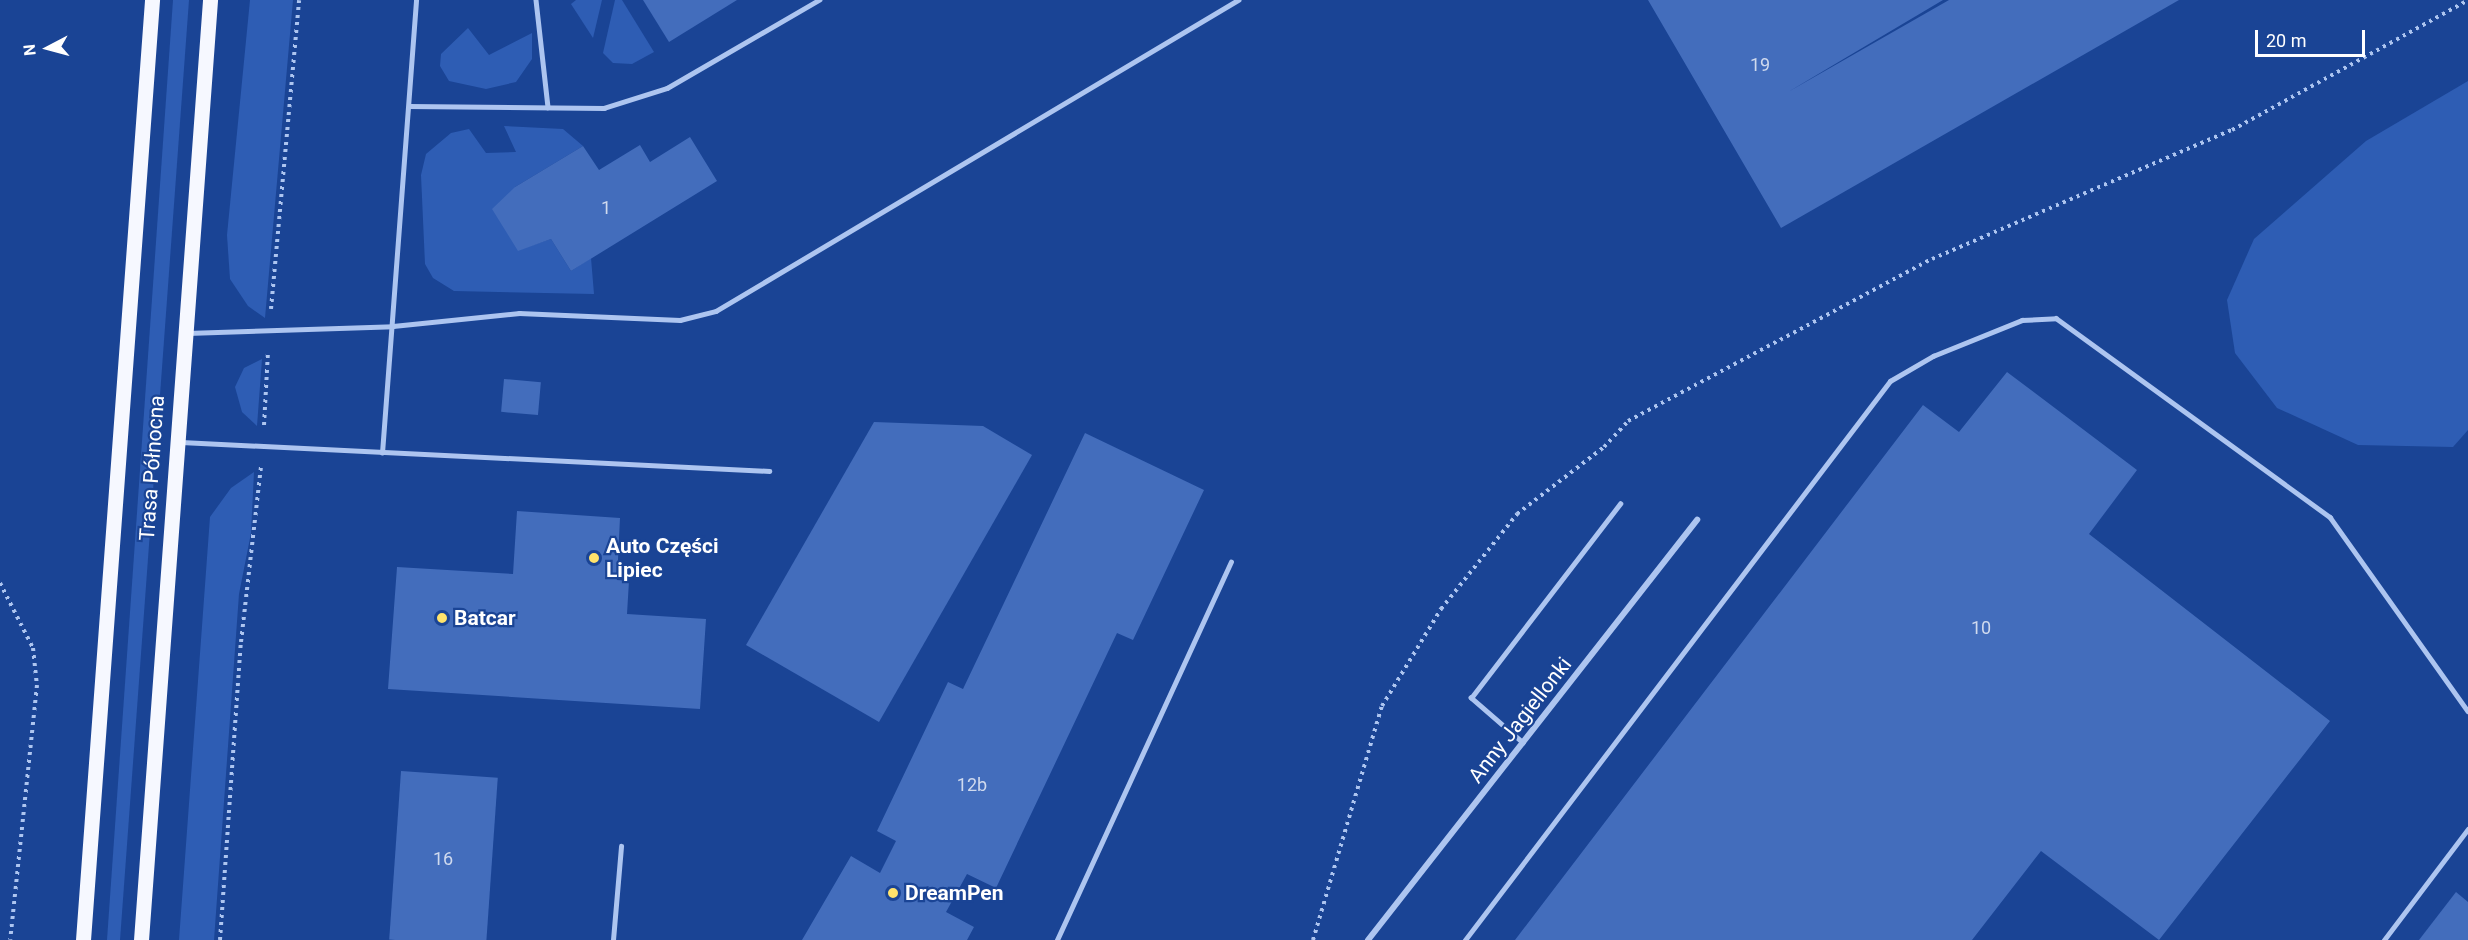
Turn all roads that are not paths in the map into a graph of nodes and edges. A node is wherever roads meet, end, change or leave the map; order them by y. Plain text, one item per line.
1 (152, 0) edge
2 (210, 0) edge
3 (416, 0) edge
4 (536, 0) edge
5 (819, 0) edge
6 (1238, 0) edge
7 (409, 106) junction
8 (548, 107) junction
9 (393, 326) junction
10 (182, 333) junction
11 (175, 442) junction
12 (382, 453) junction
13 (769, 471) dead end
14 (1620, 504) dead end
15 (1698, 520) dead end
16 (1231, 562) dead end
17 (2468, 711) edge
18 (1523, 742) junction
19 (2468, 829) edge
20 (621, 846) dead end
21 (83, 940) edge
22 (141, 940) edge
23 (613, 940) edge
24 (1057, 940) edge
25 (1368, 940) edge
26 (1465, 940) edge
27 (2384, 940) edge

1 - 21 main road, Trasa Północna
2 - 10 main road, Trasa Północna
3 - 7 lane
4 - 8 lane
5 - 8 lane
6 - 9 lane
7 - 8 lane
7 - 9 lane
9 - 10 lane
9 - 12 lane
10 - 11 main road, Trasa Północna
11 - 12 lane
11 - 22 main road, Trasa Północna
12 - 13 lane
14 - 18 lane
15 - 18 street, Anny Jagiellonki
16 - 24 lane
17 - 26 lane
18 - 25 street, Anny Jagiellonki
19 - 27 lane
20 - 23 lane

